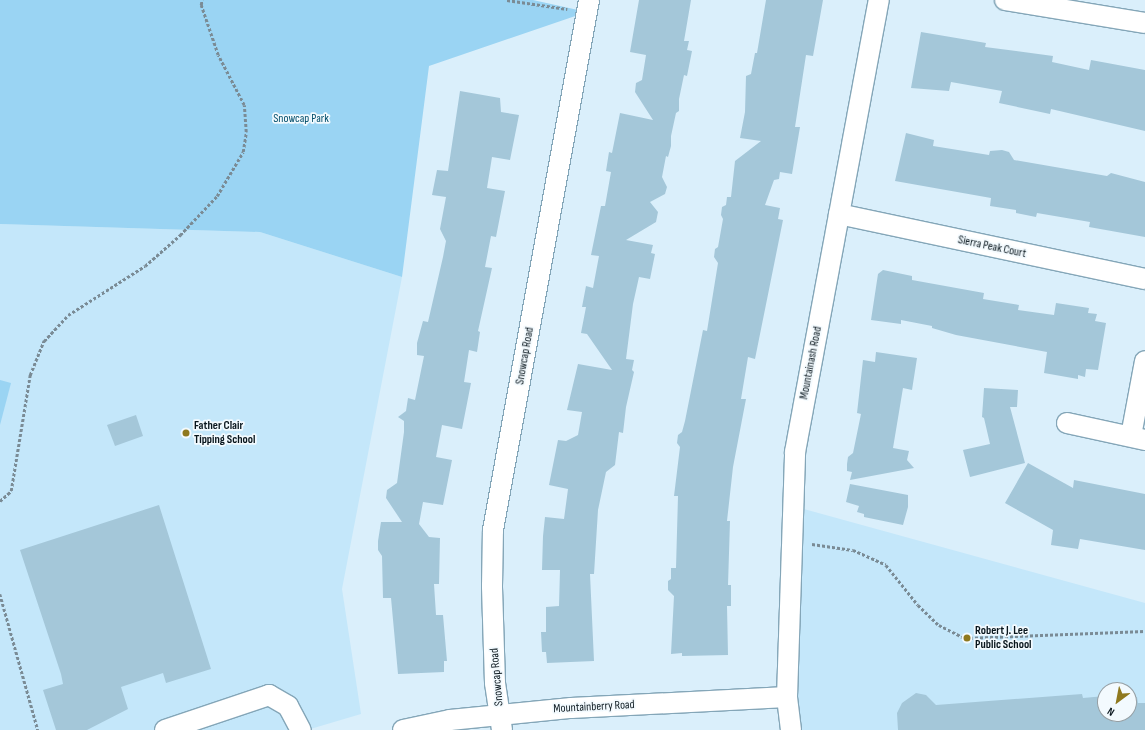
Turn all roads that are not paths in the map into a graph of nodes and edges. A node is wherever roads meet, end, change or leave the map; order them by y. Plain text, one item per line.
1 (879, 0) edge
2 (1005, 0) edge
3 (588, 6) edge
4 (1145, 23) edge
5 (839, 214) junction
6 (1145, 279) edge
7 (1145, 361) edge
8 (1067, 423) dead end
9 (1138, 438) edge
10 (787, 697) junction
11 (501, 722) edge
12 (165, 730) edge
13 (301, 730) edge
14 (403, 730) edge
15 (792, 730) edge

1 - 5 street, Mountainash Road
2 - 4 street
3 - 11 street, Snowcap Road
5 - 6 street, Sierra Peak Court
5 - 10 street, Mountainash Road
7 - 9 street
8 - 9 street
10 - 11 street, Mountainberry Road
10 - 15 street, Mountainash Road
11 - 14 street, Mountainberry Road
12 - 13 street

